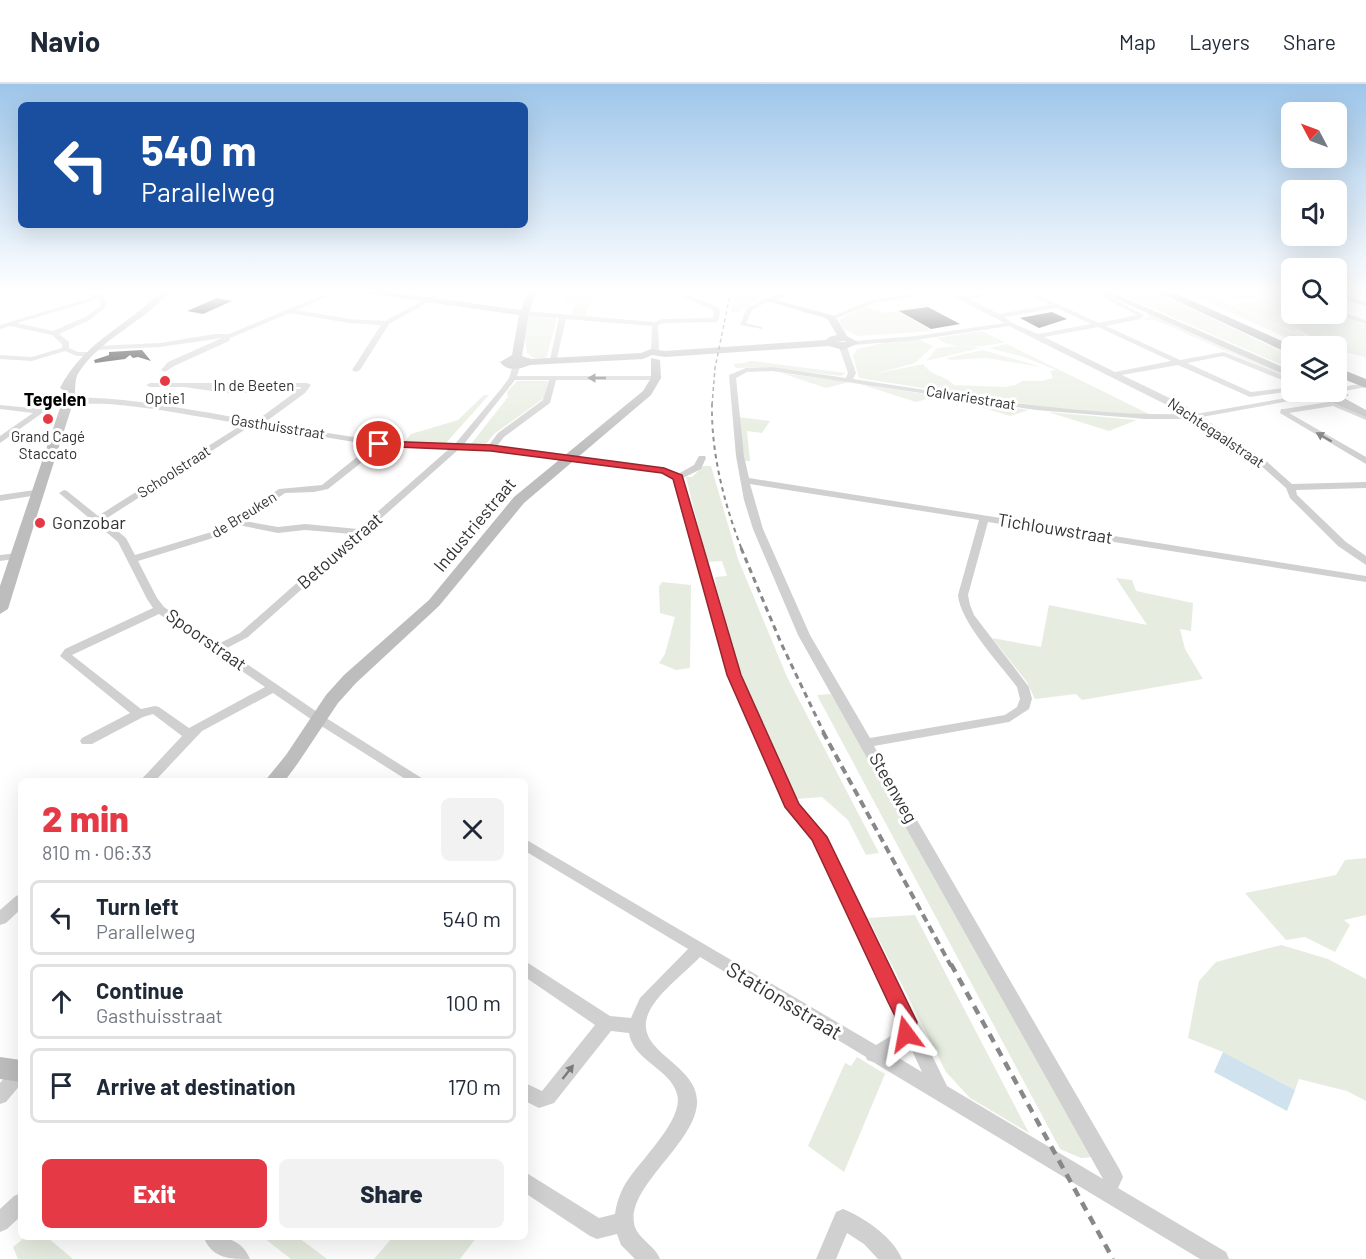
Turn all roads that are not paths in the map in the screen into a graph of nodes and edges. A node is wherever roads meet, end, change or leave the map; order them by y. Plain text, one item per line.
1 (66, 345) edge
2 (100, 345) edge
3 (161, 345) edge
4 (213, 345) edge
5 (372, 345) edge
6 (519, 345) edge
7 (556, 345) edge
8 (657, 345) edge
9 (803, 345) edge
10 (844, 345) edge
11 (1055, 345) edge
12 (1141, 345) edge
13 (1227, 345) edge
14 (1230, 345) edge
15 (65, 349) junction
16 (92, 351) junction
17 (658, 355) junction
18 (0, 357) edge
19 (516, 362) junction
20 (552, 362) junction
21 (1178, 362) junction
22 (1281, 368) edge
23 (1281, 368) edge
24 (165, 370) dead end
25 (356, 370) dead end
26 (746, 370) joint
27 (1347, 373) edge
28 (1115, 374) junction
29 (1347, 376) edge
30 (1281, 377) edge
31 (513, 378) junction
32 (553, 378) junction
33 (656, 378) junction
34 (849, 380) junction
35 (1364, 384) edge
36 (150, 386) dead end
37 (1281, 391) edge
38 (1347, 391) edge
39 (302, 392) joint
40 (1347, 399) edge
41 (1281, 400) edge
42 (1314, 402) edge
43 (1347, 402) edge
44 (64, 405) junction
45 (0, 407) edge
46 (1366, 407) edge
47 (1196, 416) junction
48 (1366, 416) edge
49 (254, 423) junction
50 (0, 440) edge
51 (379, 444) junction
52 (457, 447) junction
53 (491, 448) junction
54 (568, 458) junction
55 (702, 458) dead end
56 (1366, 461) edge
57 (678, 477) junction
58 (745, 480) junction
59 (1366, 485) edge
60 (1290, 487) junction
61 (64, 493) dead end
62 (35, 494) junction
63 (0, 498) edge
64 (984, 518) junction
65 (98, 520) junction
66 (236, 522) junction
67 (359, 532) junction
68 (1362, 553) edge
69 (17, 556) junction
70 (0, 558) edge
71 (132, 559) junction
72 (1366, 562) edge
73 (1366, 579) edge
74 (0, 609) edge
75 (160, 609) junction
76 (218, 648) junction
77 (273, 688) junction
78 (139, 714) junction
79 (319, 719) junction
80 (190, 736) junction
81 (87, 741) dead end
82 (867, 742) junction
83 (150, 778) edge
84 (276, 778) edge
85 (402, 778) edge
86 (528, 846) edge
87 (18, 903) edge
88 (0, 919) edge
89 (698, 950) junction
90 (528, 970) edge
91 (907, 1022) junction
92 (607, 1023) junction
93 (636, 1026) junction
94 (873, 1054) junction
95 (0, 1068) edge
96 (18, 1071) edge
97 (18, 1074) edge
98 (940, 1092) junction
99 (528, 1093) edge
100 (0, 1095) edge
101 (528, 1184) edge
102 (1107, 1192) junction
103 (18, 1206) edge
104 (0, 1222) edge
105 (623, 1222) junction
106 (216, 1240) edge
107 (240, 1259) edge
108 (650, 1259) edge
109 (826, 1259) edge
110 (892, 1259) edge
111 (1219, 1259) edge

1 - 15 street
2 - 16 street
3 - 16 street
4 - 24 street
5 - 25 street
6 - 19 street
7 - 20 street
8 - 17 street
9 - 17 street
10 - 34 street
11 - 28 street, Nachtegaalstraat
12 - 21 street
13 - 22 street
14 - 23 street
15 - 16 street
15 - 18 street
16 - 44 street
17 - 20 street
17 - 33 street
19 - 20 street
19 - 31 street
21 - 28 street
21 - 30 street
21 - 37 street
26 - 34 street, Calvariestraat
26 - 58 street, Steenweg
27 - 35 highway
28 - 47 street, Nachtegaalstraat
29 - 35 highway
31 - 32 street
31 - 52 street, Betouwstraat
33 -> 32 street
32 - 53 street
33 - 54 street, Industriestraat
34 - 47 street, Calvariestraat
35 - 38 street
36 - 39 street, In de Beeten
39 - 49 street, Schoolstraat
40 - 46 street
41 - 47 street, Calvariestraat
56 -> 42 street
43 - 48 street
44 - 49 street, Gasthuisstraat
44 - 62 street
45 - 50 street
47 - 60 street, Nachtegaalstraat
49 - 51 street, Gasthuisstraat
49 - 65 street, Schoolstraat
51 - 52 street, Gasthuisstraat
51 - 66 street, de Breuken
52 - 53 street, Gasthuisstraat
52 - 67 street, Betouwstraat
53 - 54 street, Gasthuisstraat
54 - 57 street, Gasthuisstraat
54 - 79 street, Industriestraat
55 - 57 street
57 - 91 street
58 - 64 street, Tichlouwstraat
58 - 82 street, Steenweg
59 - 60 street
60 - 68 street, Nachtegaalstraat
61 - 65 street, Spoorstraat
62 - 63 street
62 - 69 street
64 - 73 street, Tichlouwstraat
64 - 82 street
65 - 71 street, Spoorstraat
66 - 67 street
66 - 71 street, de Breuken
67 - 76 street, Betouwstraat
68 - 72 street, Nachtegaalstraat
69 - 70 street
69 - 74 street
71 - 75 street, Spoorstraat
75 - 76 street, Spoorstraat
75 - 78 street
76 - 77 street, Spoorstraat
77 - 79 street, Spoorstraat
77 - 80 street
78 - 80 street
78 - 81 street
79 - 84 street, Industriestraat
79 - 85 street
80 - 83 street
82 - 102 street, Steenweg
86 - 89 street, Stationsstraat
87 - 88 street
89 - 93 street
89 - 94 street, Stationsstraat
90 - 92 street
91 - 94 street
91 - 98 street
92 - 93 street
99 -> 92 street
93 - 105 street
94 - 98 street, Stationsstraat
95 - 96 street
97 - 100 street
98 - 102 street, Stationsstraat
101 - 105 street
102 - 111 street, Stationsstraat
103 - 104 street
105 - 108 street
106 - 107 street
109 - 110 street

